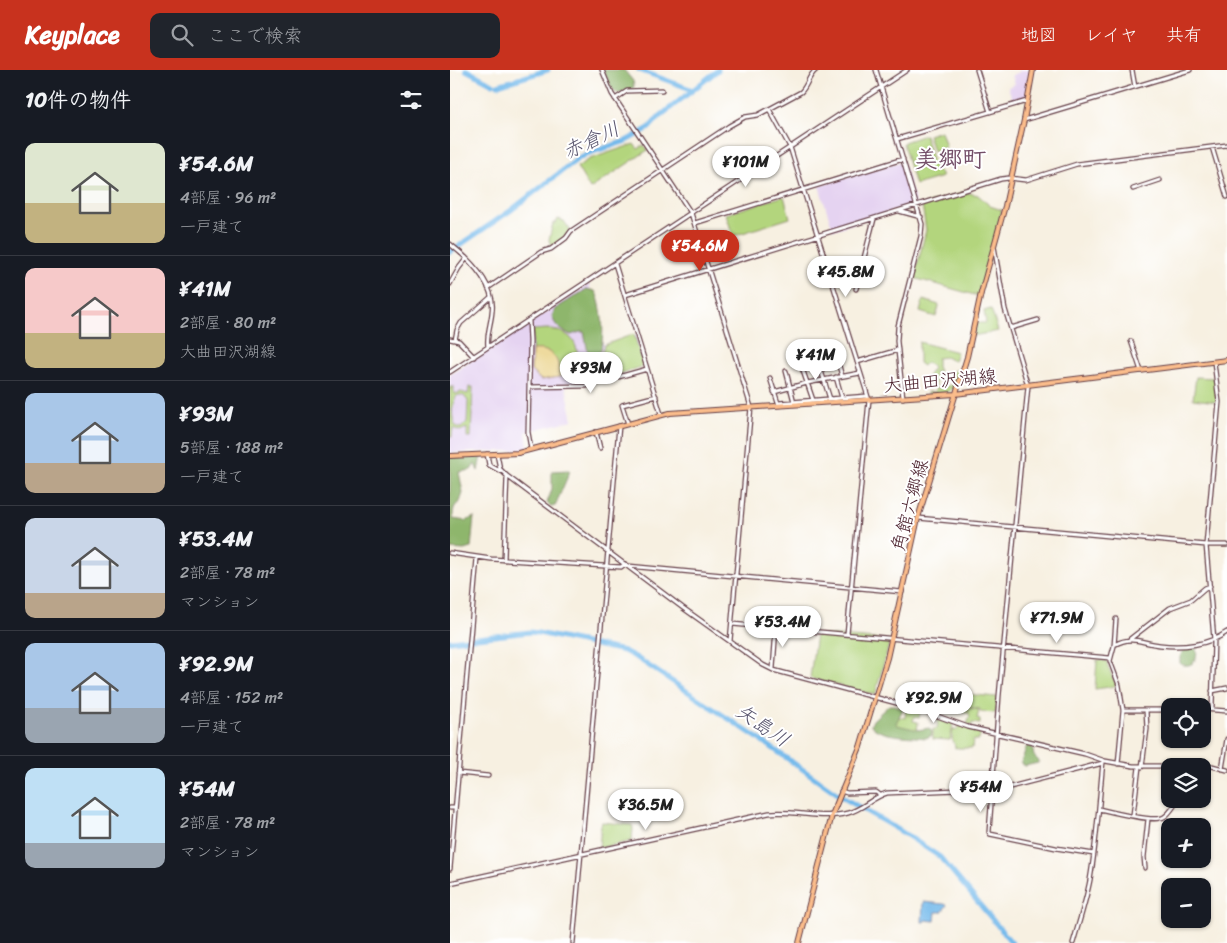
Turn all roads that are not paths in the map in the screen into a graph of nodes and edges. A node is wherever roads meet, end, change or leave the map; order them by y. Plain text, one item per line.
1 (602, 70) edge
2 (816, 70) edge
3 (876, 70) edge
4 (907, 70) edge
5 (977, 70) edge
6 (1032, 70) edge
7 (1132, 70) edge
8 (1190, 70) edge
9 (882, 87) junction
10 (1135, 87) junction
11 (662, 90) dead end
12 (615, 99) junction
13 (1027, 101) junction
14 (769, 109) junction
15 (990, 112) junction
16 (1024, 120) junction
17 (897, 139) junction
18 (1227, 145) edge
19 (790, 147) junction
20 (1212, 147) junction
21 (903, 159) junction
22 (663, 170) junction
23 (1012, 178) junction
24 (1160, 180) dead end
25 (804, 189) junction
26 (1133, 189) dead end
27 (1227, 197) edge
28 (918, 205) junction
29 (898, 211) junction
30 (691, 213) junction
31 (921, 217) junction
32 (874, 219) junction
33 (695, 223) junction
34 (818, 236) junction
35 (450, 244) edge
36 (994, 246) junction
37 (466, 259) junction
38 (615, 264) junction
39 (709, 270) junction
40 (450, 284) edge
41 (488, 288) junction
42 (856, 288) dead end
43 (625, 295) junction
44 (491, 297) junction
45 (1038, 320) dead end
46 (529, 321) junction
47 (1011, 328) junction
48 (452, 339) edge
49 (1131, 341) dead end
50 (488, 347) junction
51 (898, 350) junction
52 (836, 356) dead end
53 (474, 357) junction
54 (1227, 360) edge
55 (818, 361) dead end
56 (856, 362) junction
57 (1214, 362) junction
58 (802, 368) dead end
59 (647, 369) junction
60 (786, 371) dead end
61 (1141, 371) junction
62 (450, 372) edge
63 (860, 373) junction
64 (842, 376) junction
65 (836, 377) junction
66 (770, 378) dead end
67 (824, 380) junction
68 (807, 383) junction
69 (1028, 386) junction
70 (529, 387) junction
71 (790, 388) junction
72 (774, 392) junction
73 (955, 394) junction
74 (656, 396) junction
75 (842, 398) junction
76 (868, 398) junction
77 (903, 398) junction
78 (830, 399) junction
79 (813, 400) junction
80 (794, 402) junction
81 (778, 404) junction
82 (751, 407) junction
83 (661, 414) junction
84 (628, 424) junction
85 (619, 426) junction
86 (596, 432) junction
87 (600, 448) dead end
88 (531, 449) junction
89 (487, 454) junction
90 (496, 454) junction
91 (450, 456) edge
92 (503, 473) junction
93 (507, 476) junction
94 (918, 518) junction
95 (1015, 527) junction
96 (1206, 545) junction
97 (1227, 545) edge
98 (608, 551) junction
99 (450, 553) edge
100 (477, 558) junction
101 (504, 560) junction
102 (626, 565) junction
103 (607, 566) junction
104 (736, 576) junction
105 (1210, 586) junction
106 (852, 587) junction
107 (902, 592) junction
108 (1116, 620) dead end
109 (732, 624) junction
110 (776, 628) junction
111 (1227, 632) edge
112 (847, 634) junction
113 (892, 638) junction
114 (1129, 639) junction
115 (1214, 640) junction
116 (730, 641) junction
117 (1114, 646) junction
118 (1004, 648) junction
119 (1110, 658) junction
120 (773, 670) junction
121 (1227, 688) edge
122 (1212, 691) junction
123 (876, 697) junction
124 (1212, 709) joint
125 (1123, 710) junction
126 (1146, 710) junction
127 (1161, 710) edge
128 (1227, 711) edge
129 (997, 734) junction
130 (1227, 739) edge
131 (1103, 762) junction
132 (1118, 764) junction
133 (1161, 766) edge
134 (1211, 766) edge
135 (1140, 767) junction
136 (1222, 769) junction
137 (1227, 770) edge
138 (458, 773) junction
139 (488, 776) dead end
140 (991, 789) junction
141 (841, 792) junction
142 (880, 795) junction
143 (450, 808) edge
144 (455, 808) junction
145 (1173, 808) edge
146 (1099, 809) junction
147 (832, 816) junction
148 (1132, 816) junction
149 (1148, 819) junction
150 (581, 854) junction
151 (1094, 854) junction
152 (1145, 868) dead end
153 (450, 869) edge
154 (450, 883) edge
155 (572, 943) edge
156 (799, 943) edge
157 (1073, 943) edge

1 - 12 street
2 - 14 street
3 - 9 street
4 - 9 street
5 - 15 street
6 - 13 main road, 角館六郷線
7 - 10 street
8 - 10 street
9 - 17 street
9 - 19 street
10 - 16 street
11 - 12 street
12 - 22 street
13 - 15 street
13 - 16 main road, 角館六郷線
14 - 19 street
14 - 22 street
15 - 17 street
16 - 23 main road, 角館六郷線
17 - 21 street
18 - 20 street
19 - 25 street
19 - 30 street
20 - 23 street
20 - 27 street
21 - 25 street
21 - 28 street
22 - 30 street
22 - 41 street
23 - 28 street
23 - 36 main road, 角館六郷線
24 - 26 street
25 - 33 street
25 - 34 street
28 - 29 street
28 - 31 street
29 - 31 street
29 - 32 street
30 - 33 street
30 - 38 street
31 - 51 street
32 - 34 street
32 - 42 street
33 - 39 street
34 - 39 street
34 - 56 street
35 - 37 street
36 - 47 street
36 - 73 main road, 角館六郷線
37 - 40 street
37 - 41 street
38 - 43 street
38 - 46 street
39 - 43 street
39 - 82 street
41 - 44 street
43 - 59 street
44 - 48 street
44 - 50 street
45 - 47 street
46 - 50 street
46 - 70 street
47 - 69 street
48 - 53 street
49 - 61 street
50 - 53 street
51 - 56 street
51 - 77 street
52 - 64 street
53 - 62 street
54 - 57 main road, 大曲田沢湖線
55 - 67 street
56 - 63 street
57 - 61 main road, 大曲田沢湖線
57 - 96 street
58 - 68 street
59 - 70 street
59 - 74 street
60 - 71 street
61 - 69 main road, 大曲田沢湖線
63 - 64 street
63 - 76 street
64 - 65 street
65 - 67 street
65 - 75 street
66 - 72 street
67 - 68 street
67 - 78 street
68 - 71 street
68 - 79 street
69 - 73 main road, 大曲田沢湖線
69 - 95 street
70 - 88 street
71 - 72 street
71 - 80 street
72 - 81 street
73 - 77 main road, 大曲田沢湖線
73 - 94 main road, 角館六郷線
74 - 83 street
74 - 84 street
75 - 76 street
75 - 78 street
76 - 77 main road, 大曲田沢湖線
76 - 81 main road, 大曲田沢湖線
76 - 106 street
78 - 79 street
79 - 80 street
80 - 81 street
81 - 82 main road, 大曲田沢湖線
82 - 83 main road, 大曲田沢湖線
82 - 104 street
83 - 84 main road, 大曲田沢湖線
84 - 85 main road, 大曲田沢湖線
85 - 86 main road, 大曲田沢湖線
85 - 98 street
86 - 87 street
86 - 88 main road, 大曲田沢湖線
88 - 90 main road, 大曲田沢湖線
89 - 90 main road, 大曲田沢湖線
89 - 91 main road, 大曲田沢湖線
89 - 92 street
90 - 92 street
92 - 93 street
93 - 98 street
93 - 101 street
94 - 95 street
94 - 107 main road, 角館六郷線
95 - 96 street
95 - 118 street
96 - 97 street
96 - 105 street
98 - 102 street
98 - 103 street
99 - 100 street
100 - 101 street
100 - 138 street
101 - 103 street
102 - 103 street
102 - 104 street
102 - 116 street
103 - 150 street
104 - 106 street
104 - 109 street
105 - 114 street
105 - 115 street
106 - 107 street
106 - 112 street
107 - 113 main road, 角館六郷線
108 - 117 street
109 - 110 street
109 - 116 street
110 - 112 street
110 - 120 street
111 - 115 street
112 - 113 street
113 - 118 street
113 - 123 main road, 角館六郷線
114 - 115 street
114 - 117 street
115 - 122 street
116 - 120 street
117 - 119 street
118 - 119 street
118 - 129 street
119 - 125 street
120 - 123 street
121 - 122 street
122 - 124 street
123 - 129 street
123 - 141 main road, 角館六郷線
124 - 128 street
125 - 126 street
125 - 132 street
126 - 127 street
126 - 135 street
129 - 131 street
129 - 140 street
130 - 136 street
131 - 132 street
131 - 140 street
131 - 146 street
132 - 135 street
133 - 135 street
134 - 136 street
135 - 148 street
136 - 137 street
138 - 139 street
138 - 144 street
140 - 142 street
140 - 151 street
141 - 142 street
141 - 147 main road, 角館六郷線
142 - 147 street
143 - 144 street
144 - 153 street
145 - 149 street
146 - 148 street
146 - 151 street
147 - 150 street
147 - 156 main road, 角館六郷線
148 - 149 street
149 - 152 street
150 - 154 street
150 - 155 street
151 - 157 street

